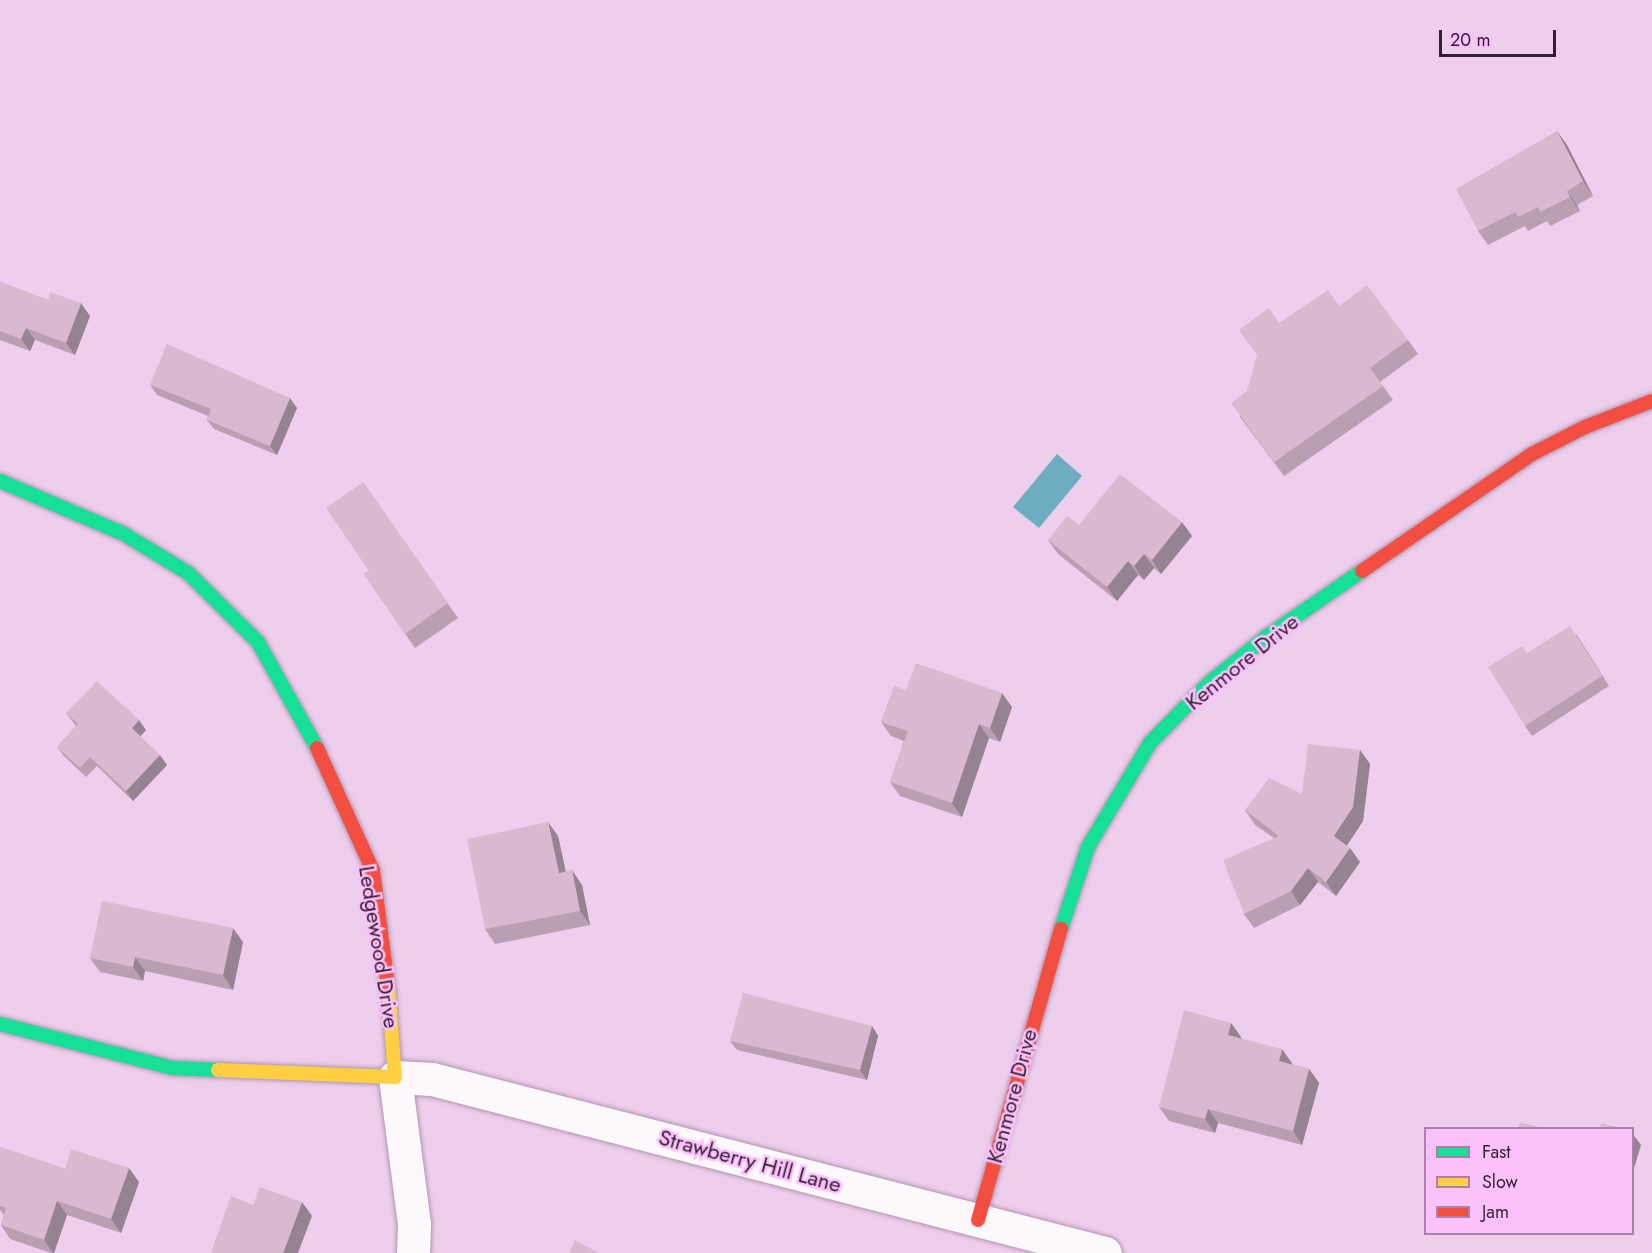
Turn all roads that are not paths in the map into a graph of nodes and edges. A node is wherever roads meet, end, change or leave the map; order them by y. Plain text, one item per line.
1 (1652, 401) edge
2 (0, 481) edge
3 (0, 1024) edge
4 (395, 1077) junction
5 (978, 1220) junction
6 (413, 1253) edge
7 (1105, 1253) edge

1 - 5 street, Kenmore Drive
2 - 4 street, Ledgewood Drive
3 - 4 street
4 - 5 street, Strawberry Hill Lane
4 - 6 street
5 - 7 street, Strawberry Hill Lane

